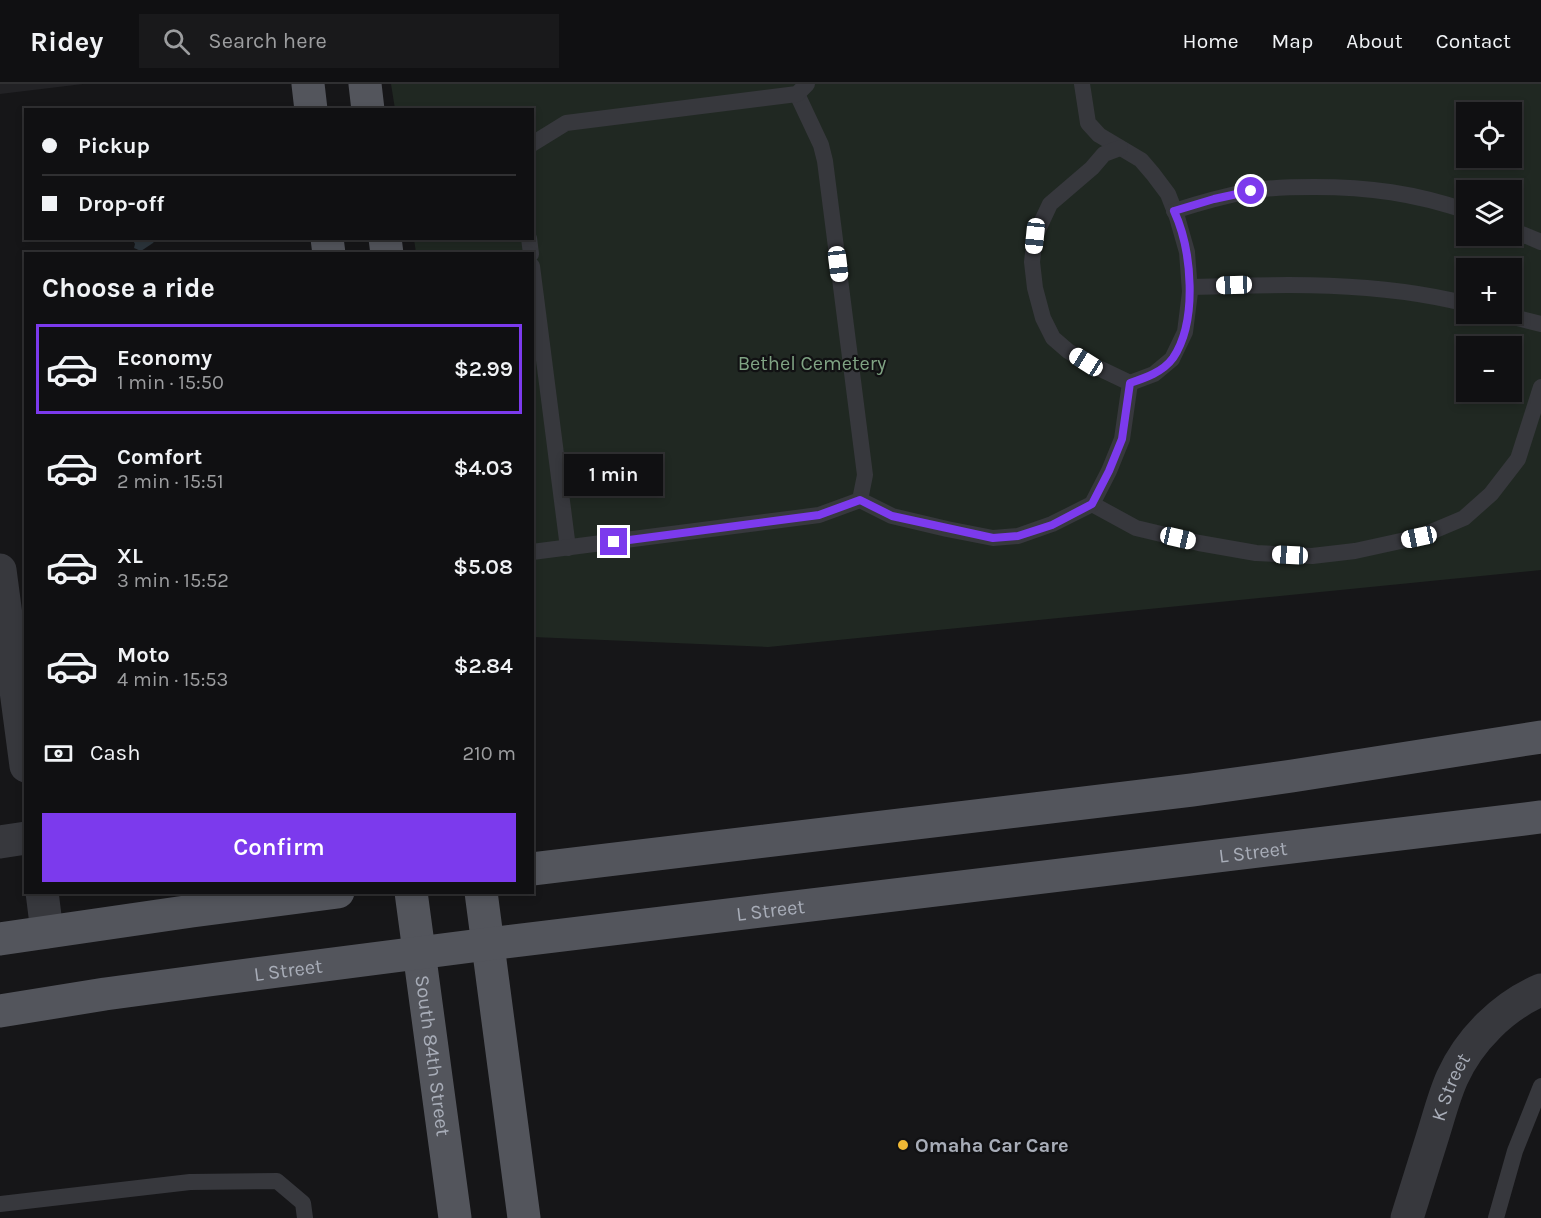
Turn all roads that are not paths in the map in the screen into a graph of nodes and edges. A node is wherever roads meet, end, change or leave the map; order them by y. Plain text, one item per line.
1 (308, 84) edge
2 (365, 84) edge
3 (1082, 84) edge
4 (802, 89) edge
5 (312, 108) edge
6 (368, 108) edge
7 (534, 143) edge
8 (1120, 148) junction
9 (1456, 208) edge
10 (1174, 211) junction
11 (1522, 234) edge
12 (1541, 242) edge
13 (534, 282) edge
14 (1190, 287) junction
15 (1456, 301) edge
16 (1522, 319) edge
17 (1541, 324) edge
18 (1130, 383) junction
19 (1541, 387) edge
20 (860, 500) junction
21 (1092, 504) junction
22 (568, 548) junction
23 (534, 552) edge
24 (0, 570) edge
25 (21, 696) edge
26 (1541, 737) edge
27 (24, 738) edge
28 (1541, 817) edge
29 (24, 838) edge
30 (0, 842) edge
31 (534, 869) edge
32 (42, 894) edge
33 (323, 894) edge
34 (411, 894) edge
35 (481, 894) edge
36 (47, 932) junction
37 (0, 939) edge
38 (488, 944) junction
39 (419, 953) junction
40 (1541, 990) edge
41 (0, 1011) edge
42 (1541, 1086) edge
43 (0, 1204) edge
44 (305, 1218) edge
45 (455, 1218) edge
46 (524, 1218) edge
47 (1407, 1218) edge
48 (1496, 1218) edge

1 - 5 main road
2 - 6 main road
3 - 8 lane
4 - 7 lane
4 - 20 lane
8 - 10 lane
8 - 18 lane
9 - 10 lane
10 - 14 lane
11 - 12 lane
13 - 22 lane
14 - 15 lane
14 - 18 lane
16 - 17 lane
18 - 21 lane
19 - 21 lane
20 - 21 lane
20 - 22 lane
22 - 23 lane
24 - 25 street
25 - 27 street
26 - 31 main road
28 - 38 main road, L Street
29 - 30 street
32 - 36 street
33 - 36 main road
34 - 39 main road, South 84th Street
35 - 38 main road
36 - 37 main road
38 - 39 main road, L Street
38 - 46 main road
39 - 41 main road, L Street
39 - 45 main road, South 84th Street
40 - 47 street, K Street
42 - 48 lane
43 - 44 lane

